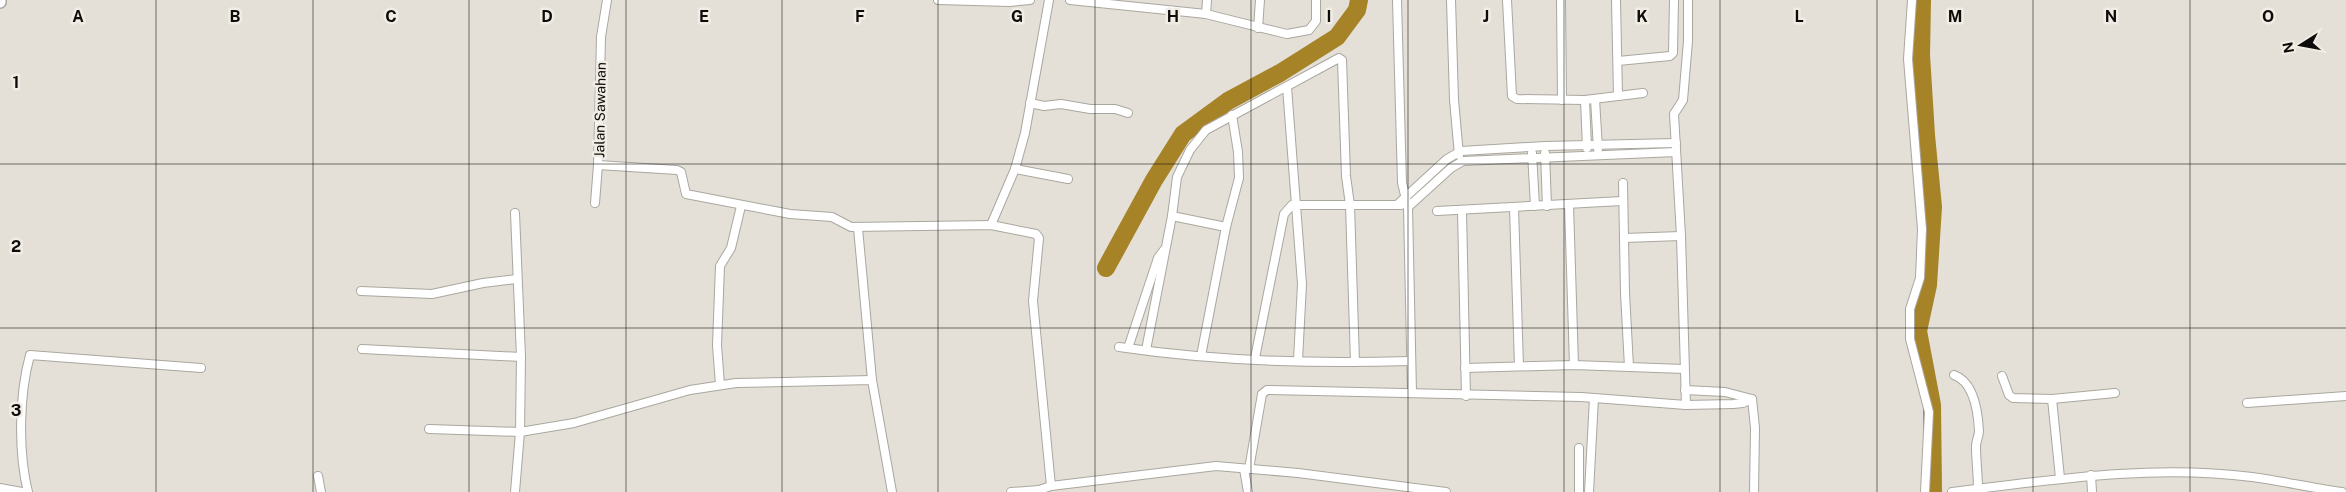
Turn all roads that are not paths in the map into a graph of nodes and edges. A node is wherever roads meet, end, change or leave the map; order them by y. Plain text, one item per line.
1 (607, 0) edge
2 (938, 0) edge
3 (990, 0) edge
4 (1030, 0) edge
5 (1049, 0) edge
6 (1070, 0) edge
7 (1207, 0) edge
8 (1260, 0) edge
9 (1316, 0) edge
10 (1397, 0) edge
11 (1451, 0) edge
12 (1508, 0) edge
13 (1561, 0) edge
14 (1616, 0) edge
15 (1674, 0) edge
16 (1688, 0) edge
17 (1912, 0) edge
18 (1206, 14) junction
19 (1258, 28) junction
20 (1618, 62) junction
21 (1287, 86) junction
22 (1643, 93) dead end
23 (1618, 96) junction
24 (1595, 99) junction
25 (1562, 100) junction
26 (1585, 100) junction
27 (1030, 103) junction
28 (1128, 113) dead end
29 (1232, 115) junction
30 (1598, 144) junction
31 (1587, 145) junction
32 (1532, 146) junction
33 (1545, 146) junction
34 (1676, 148) junction
35 (1459, 152) junction
36 (1586, 155) junction
37 (1597, 155) junction
38 (1532, 156) junction
39 (1545, 156) junction
40 (1461, 162) junction
41 (598, 165) junction
42 (1014, 171) junction
43 (1068, 179) dead end
44 (1623, 183) dead end
45 (1405, 197) junction
46 (1622, 201) junction
47 (595, 203) dead end
48 (1398, 204) junction
49 (1350, 205) junction
50 (1569, 205) junction
51 (741, 206) junction
52 (1295, 206) junction
53 (1536, 206) junction
54 (1547, 206) junction
55 (1408, 207) junction
56 (1514, 208) junction
57 (1462, 210) junction
58 (1437, 211) dead end
59 (515, 213) dead end
60 (1172, 216) junction
61 (991, 225) junction
62 (1226, 227) junction
63 (855, 228) junction
64 (1681, 236) junction
65 (1624, 238) junction
66 (1166, 248) junction
67 (517, 279) junction
68 (361, 291) dead end
69 (1119, 347) dead end
70 (1128, 348) junction
71 (362, 349) dead end
72 (1146, 350) junction
73 (1201, 356) junction
74 (521, 357) junction
75 (1255, 358) junction
76 (1298, 360) junction
77 (1410, 361) junction
78 (1355, 362) junction
79 (1574, 365) junction
80 (1520, 366) junction
81 (1629, 367) junction
82 (200, 368) dead end
83 (1465, 368) junction
84 (1684, 369) junction
85 (1954, 375) dead end
86 (2002, 376) dead end
87 (872, 380) junction
88 (720, 385) junction
89 (1685, 390) junction
90 (1412, 393) junction
91 (2115, 393) dead end
92 (1466, 396) junction
93 (2346, 396) edge
94 (1594, 398) junction
95 (1752, 399) junction
96 (2052, 399) junction
97 (2247, 403) dead end
98 (1686, 405) junction
99 (429, 429) dead end
100 (520, 432) junction
101 (1579, 448) dead end
102 (1246, 469) junction
103 (2091, 475) junction
104 (318, 476) dead end
105 (2060, 478) junction
106 (1051, 486) junction
107 (0, 488) edge
108 (1369, 488) edge
109 (1978, 489) junction
110 (1039, 491) edge
111 (22, 492) edge
112 (28, 492) edge
113 (321, 492) edge
114 (515, 492) edge
115 (892, 492) edge
116 (1011, 492) edge
117 (1248, 492) edge
118 (1446, 492) edge
119 (1579, 492) edge
120 (1589, 492) edge
121 (1754, 492) edge
122 (1926, 492) edge
123 (1952, 492) edge
124 (2092, 492) edge
125 (2342, 492) edge

1 - 41 street, Jalan Sawahan
2 - 3 street
3 - 4 street
5 - 27 street
6 - 18 street
7 - 18 street
8 - 19 street
9 - 19 street
10 - 45 street
11 - 35 street
12 - 25 street
13 - 25 street
14 - 20 street
15 - 20 street
16 - 34 street
17 - 122 street
18 - 19 street
20 - 23 street
21 - 29 street
21 - 49 street
21 - 52 street
22 - 23 street
23 - 24 street
24 - 26 street
24 - 30 street
25 - 26 street
26 - 31 street
27 - 28 street
27 - 42 street
29 - 60 street
29 - 62 street
30 - 31 street
30 - 34 street
30 - 37 street
31 - 33 street
31 - 36 street
32 - 33 street
32 - 35 street
32 - 38 street
33 - 39 street
34 - 37 street
34 - 64 street
35 - 40 street
35 - 45 street
36 - 37 street
36 - 39 street
38 - 39 street
38 - 40 street
38 - 53 street
39 - 54 street
40 - 55 street
41 - 47 street
41 - 51 street, Jalan Sawahan
42 - 43 street
42 - 61 street
44 - 46 street
45 - 48 street
45 - 55 street
46 - 50 street
46 - 65 street
48 - 49 street
48 - 55 street
49 - 52 street
49 - 78 street
50 - 54 street
50 - 79 street
51 - 63 street, Jalan Sawahan
51 - 88 street
52 - 75 street
52 - 76 street
53 - 54 street
53 - 56 street
55 - 77 street
56 - 57 street
56 - 80 street
57 - 58 street
57 - 83 street
59 - 67 street
60 - 62 street
60 - 66 street
61 - 63 street, Jalan Sawahan
61 - 106 street, Jalan Sawahan
62 - 73 street
63 - 87 street
64 - 65 street
64 - 84 street
65 - 81 street
66 - 70 street
66 - 72 street
67 - 68 street
67 - 74 street
69 - 70 street
70 - 72 street
71 - 74 street
72 - 73 street
73 - 75 street
74 - 100 street
75 - 76 street
76 - 78 street
77 - 78 street
77 - 90 street
79 - 80 street
79 - 81 street
80 - 83 street
81 - 84 street
82 - 112 street
83 - 92 street
84 - 89 street
85 - 109 street
86 - 96 street
87 - 88 street
87 - 115 street
88 - 100 street
89 - 95 street
89 - 98 street
90 - 92 street
90 - 102 street
91 - 96 street
92 - 94 street
93 - 97 street
94 - 98 street
94 - 120 street
95 - 98 street
95 - 121 street
96 - 105 street
99 - 100 street
100 - 114 street
101 - 119 street
102 - 106 street
102 - 108 street
102 - 117 street
103 - 105 street
103 - 124 street
103 - 125 street
104 - 113 street
105 - 109 street
106 - 110 street
107 - 111 street
108 - 118 street
109 - 123 street
110 - 116 street

